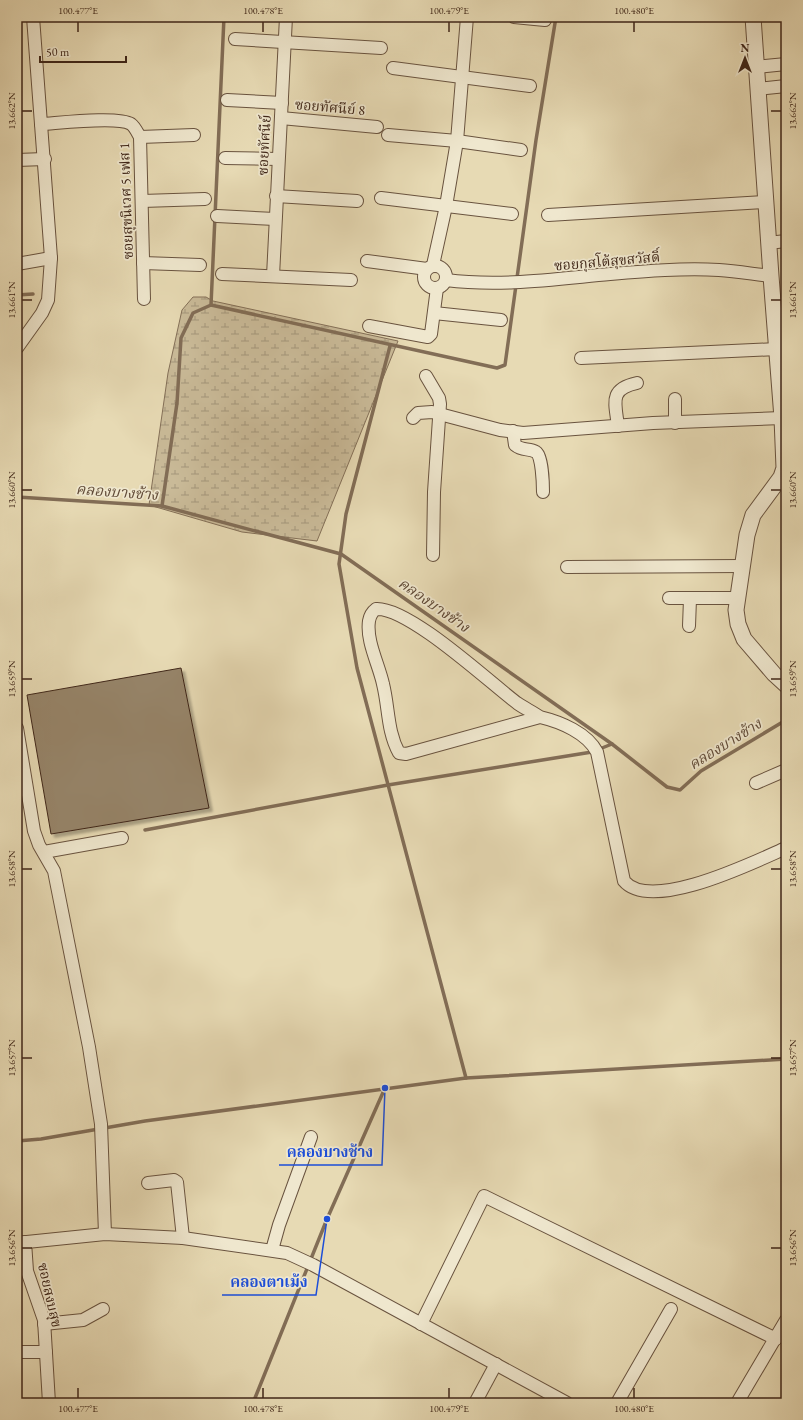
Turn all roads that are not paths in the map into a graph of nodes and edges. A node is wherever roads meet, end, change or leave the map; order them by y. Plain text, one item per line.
1 (33, 17) edge
2 (286, 17) edge
3 (467, 17) edge
4 (514, 17) edge
5 (753, 17) edge
6 (545, 20) dead end
7 (235, 39) dead end
8 (284, 42) junction
9 (381, 48) dead end
10 (786, 64) edge
11 (756, 66) junction
12 (393, 68) dead end
13 (463, 77) junction
14 (530, 86) dead end
15 (786, 86) edge
16 (758, 89) junction
17 (227, 100) dead end
18 (282, 103) junction
19 (281, 118) junction
20 (41, 124) junction
21 (377, 127) dead end
22 (388, 134) dead end
23 (194, 136) dead end
24 (140, 137) junction
25 (457, 141) junction
26 (522, 150) dead end
27 (225, 158) dead end
28 (45, 159) junction
29 (278, 159) junction
30 (17, 160) edge
31 (276, 196) junction
32 (381, 198) dead end
33 (205, 199) dead end
34 (142, 201) junction
35 (357, 201) dead end
36 (766, 202) junction
37 (446, 206) junction
38 (512, 214) dead end
39 (217, 216) dead end
40 (548, 216) dead end
41 (275, 219) junction
42 (786, 241) edge
43 (768, 244) junction
44 (51, 258) junction
45 (368, 262) dead end
46 (144, 263) junction
47 (17, 264) edge
48 (200, 264) dead end
49 (430, 267) junction
50 (222, 274) dead end
51 (273, 276) junction
52 (770, 276) junction
53 (351, 280) dead end
54 (441, 284) junction
55 (144, 299) dead end
56 (434, 313) junction
57 (500, 320) dead end
58 (369, 326) dead end
59 (17, 348) edge
60 (777, 349) junction
61 (581, 358) dead end
62 (426, 376) dead end
63 (637, 383) dead end
64 (675, 399) dead end
65 (783, 411) edge
66 (439, 414) junction
67 (413, 418) dead end
68 (675, 422) junction
69 (618, 426) junction
70 (513, 432) junction
71 (543, 492) dead end
72 (432, 555) dead end
73 (742, 566) junction
74 (567, 567) dead end
75 (669, 598) dead end
76 (738, 598) junction
77 (690, 599) junction
78 (689, 626) dead end
79 (786, 685) edge
80 (540, 717) junction
81 (17, 728) edge
82 (786, 770) edge
83 (756, 783) dead end
84 (122, 838) dead end
85 (786, 848) edge
86 (44, 852) junction
87 (311, 1137) dead end
88 (148, 1183) dead end
89 (105, 1234) junction
90 (183, 1238) junction
91 (21, 1243) edge
92 (272, 1250) junction
93 (671, 1308) dead end
94 (102, 1309) dead end
95 (786, 1320) edge
96 (44, 1324) junction
97 (421, 1324) junction
98 (776, 1339) junction
99 (17, 1352) edge
100 (46, 1352) junction
101 (496, 1364) junction
102 (561, 1402) edge
103 (49, 1403) edge
104 (475, 1403) edge
105 (617, 1403) edge
106 (737, 1403) edge

1 - 20 street
2 - 8 street, ซอยทัศนีย์
3 - 13 street
4 - 6 street
5 - 11 street
7 - 8 street
8 - 9 street
8 - 18 street, ซอยทัศนีย์
10 - 11 street
11 - 16 street
12 - 13 street
13 - 14 street
13 - 25 street
15 - 16 street
16 - 36 street
17 - 18 street
18 - 19 street, ซอยทัศนีย์
19 - 21 street, ซอยทัศนีย์ 8
19 - 29 street, ซอยทัศนีย์
20 - 24 street, ซอยสุขนิเวศ 5 เฟส 1
20 - 28 street
22 - 25 street
23 - 24 street
24 - 34 street, ซอยสุขนิเวศ 5 เฟส 1
25 - 26 street
25 - 37 street
27 - 29 street
28 - 30 street
28 - 44 street
29 - 31 street, ซอยทัศนีย์
31 - 35 street
31 - 41 street, ซอยทัศนีย์
32 - 37 street
33 - 34 street
34 - 46 street, ซอยสุขนิเวศ 5 เฟส 1
36 - 40 street
36 - 43 street
37 - 38 street
37 - 49 street
39 - 41 street
41 - 51 street, ซอยทัศนีย์
42 - 43 street
43 - 52 street
44 - 47 street
44 - 59 street
45 - 49 street
46 - 48 street
46 - 55 street, ซอยสุขนิเวศ 5 เฟส 1
49 - 54 street
49 - 54 street
50 - 51 street
51 - 53 street
52 - 54 street, ซอยกุสโต้สุขสวัสดิ์
52 - 60 street
54 - 56 street
56 - 57 street
56 - 58 street
60 - 61 street
60 - 65 street
62 - 66 street
63 - 69 street
64 - 68 street
65 - 68 street
65 - 73 street
66 - 67 street
66 - 70 street
66 - 72 street
68 - 69 street
69 - 70 street
70 - 71 street
73 - 74 street
73 - 76 street
75 - 77 street
76 - 77 street
76 - 79 street
77 - 78 street
80 - 80 street
80 - 85 street
81 - 86 street
82 - 83 street
84 - 86 street
86 - 89 street
87 - 92 street
88 - 90 street
89 - 90 street
89 - 91 street
90 - 92 street
91 - 96 street, ซอยสงบสุข
92 - 97 street
93 - 105 street
94 - 96 street
95 - 98 street
96 - 100 street, ซอยสงบสุข
97 - 98 street
97 - 101 street
98 - 106 street
99 - 100 street
100 - 103 street, ซอยสงบสุข
101 - 102 street
101 - 104 street

